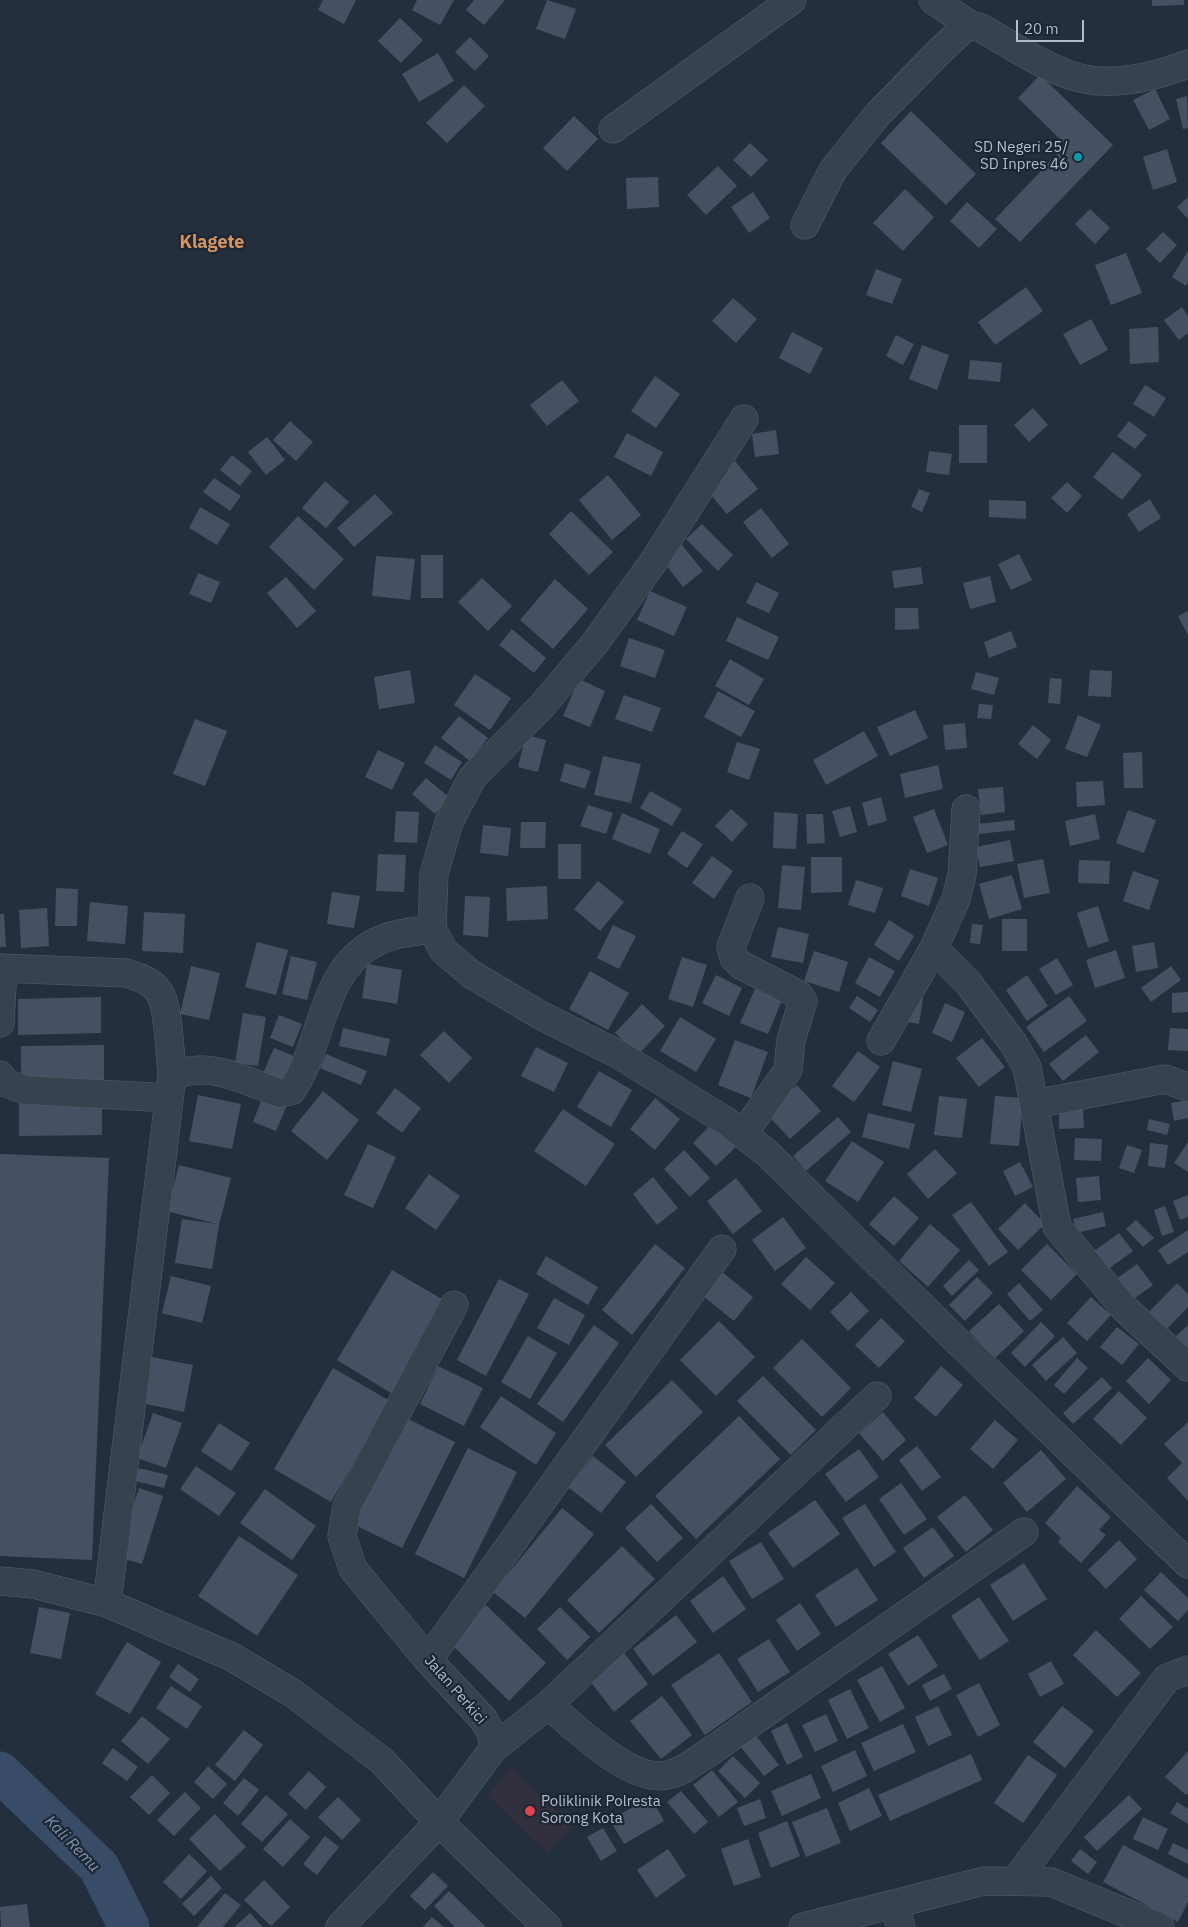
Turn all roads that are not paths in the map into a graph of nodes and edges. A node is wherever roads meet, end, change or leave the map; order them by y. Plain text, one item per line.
1 (792, 0) edge
2 (933, 0) edge
3 (970, 25) junction
4 (1188, 64) edge
5 (613, 129) dead end
6 (805, 225) dead end
7 (744, 420) dead end
8 (966, 809) dead end
9 (750, 898) dead end
10 (432, 930) junction
11 (934, 948) junction
12 (2, 968) edge
13 (0, 1023) edge
14 (881, 1041) dead end
15 (0, 1075) edge
16 (170, 1087) junction
17 (1188, 1087) edge
18 (1035, 1104) junction
19 (744, 1133) junction
20 (722, 1249) dead end
21 (454, 1305) dead end
22 (1188, 1367) edge
23 (877, 1396) dead end
24 (1024, 1532) dead end
25 (1188, 1564) edge
26 (0, 1581) edge
27 (107, 1603) junction
28 (428, 1660) junction
29 (1188, 1670) edge
30 (548, 1705) junction
31 (493, 1749) junction
32 (439, 1822) junction
33 (1014, 1881) junction
34 (897, 1915) edge
35 (340, 1927) edge
36 (547, 1927) edge
37 (803, 1927) edge
38 (1160, 1927) edge

1 - 5 street
2 - 3 street
3 - 4 street
3 - 6 street
7 - 10 street
8 - 11 street
9 - 19 street
10 - 16 street
10 - 19 street
11 - 14 street
11 - 18 street
12 - 13 street
12 - 16 street
15 - 16 street
16 - 27 street
17 - 18 street
18 - 22 street
19 - 25 street
20 - 28 street
21 - 28 street, Jalan Perkici
23 - 30 street
24 - 30 street
26 - 27 street
27 - 32 street
28 - 31 street, Jalan Perkici
29 - 33 street
30 - 31 street
31 - 32 street
32 - 35 street
32 - 36 street
33 - 34 street
33 - 38 street
34 - 37 street

